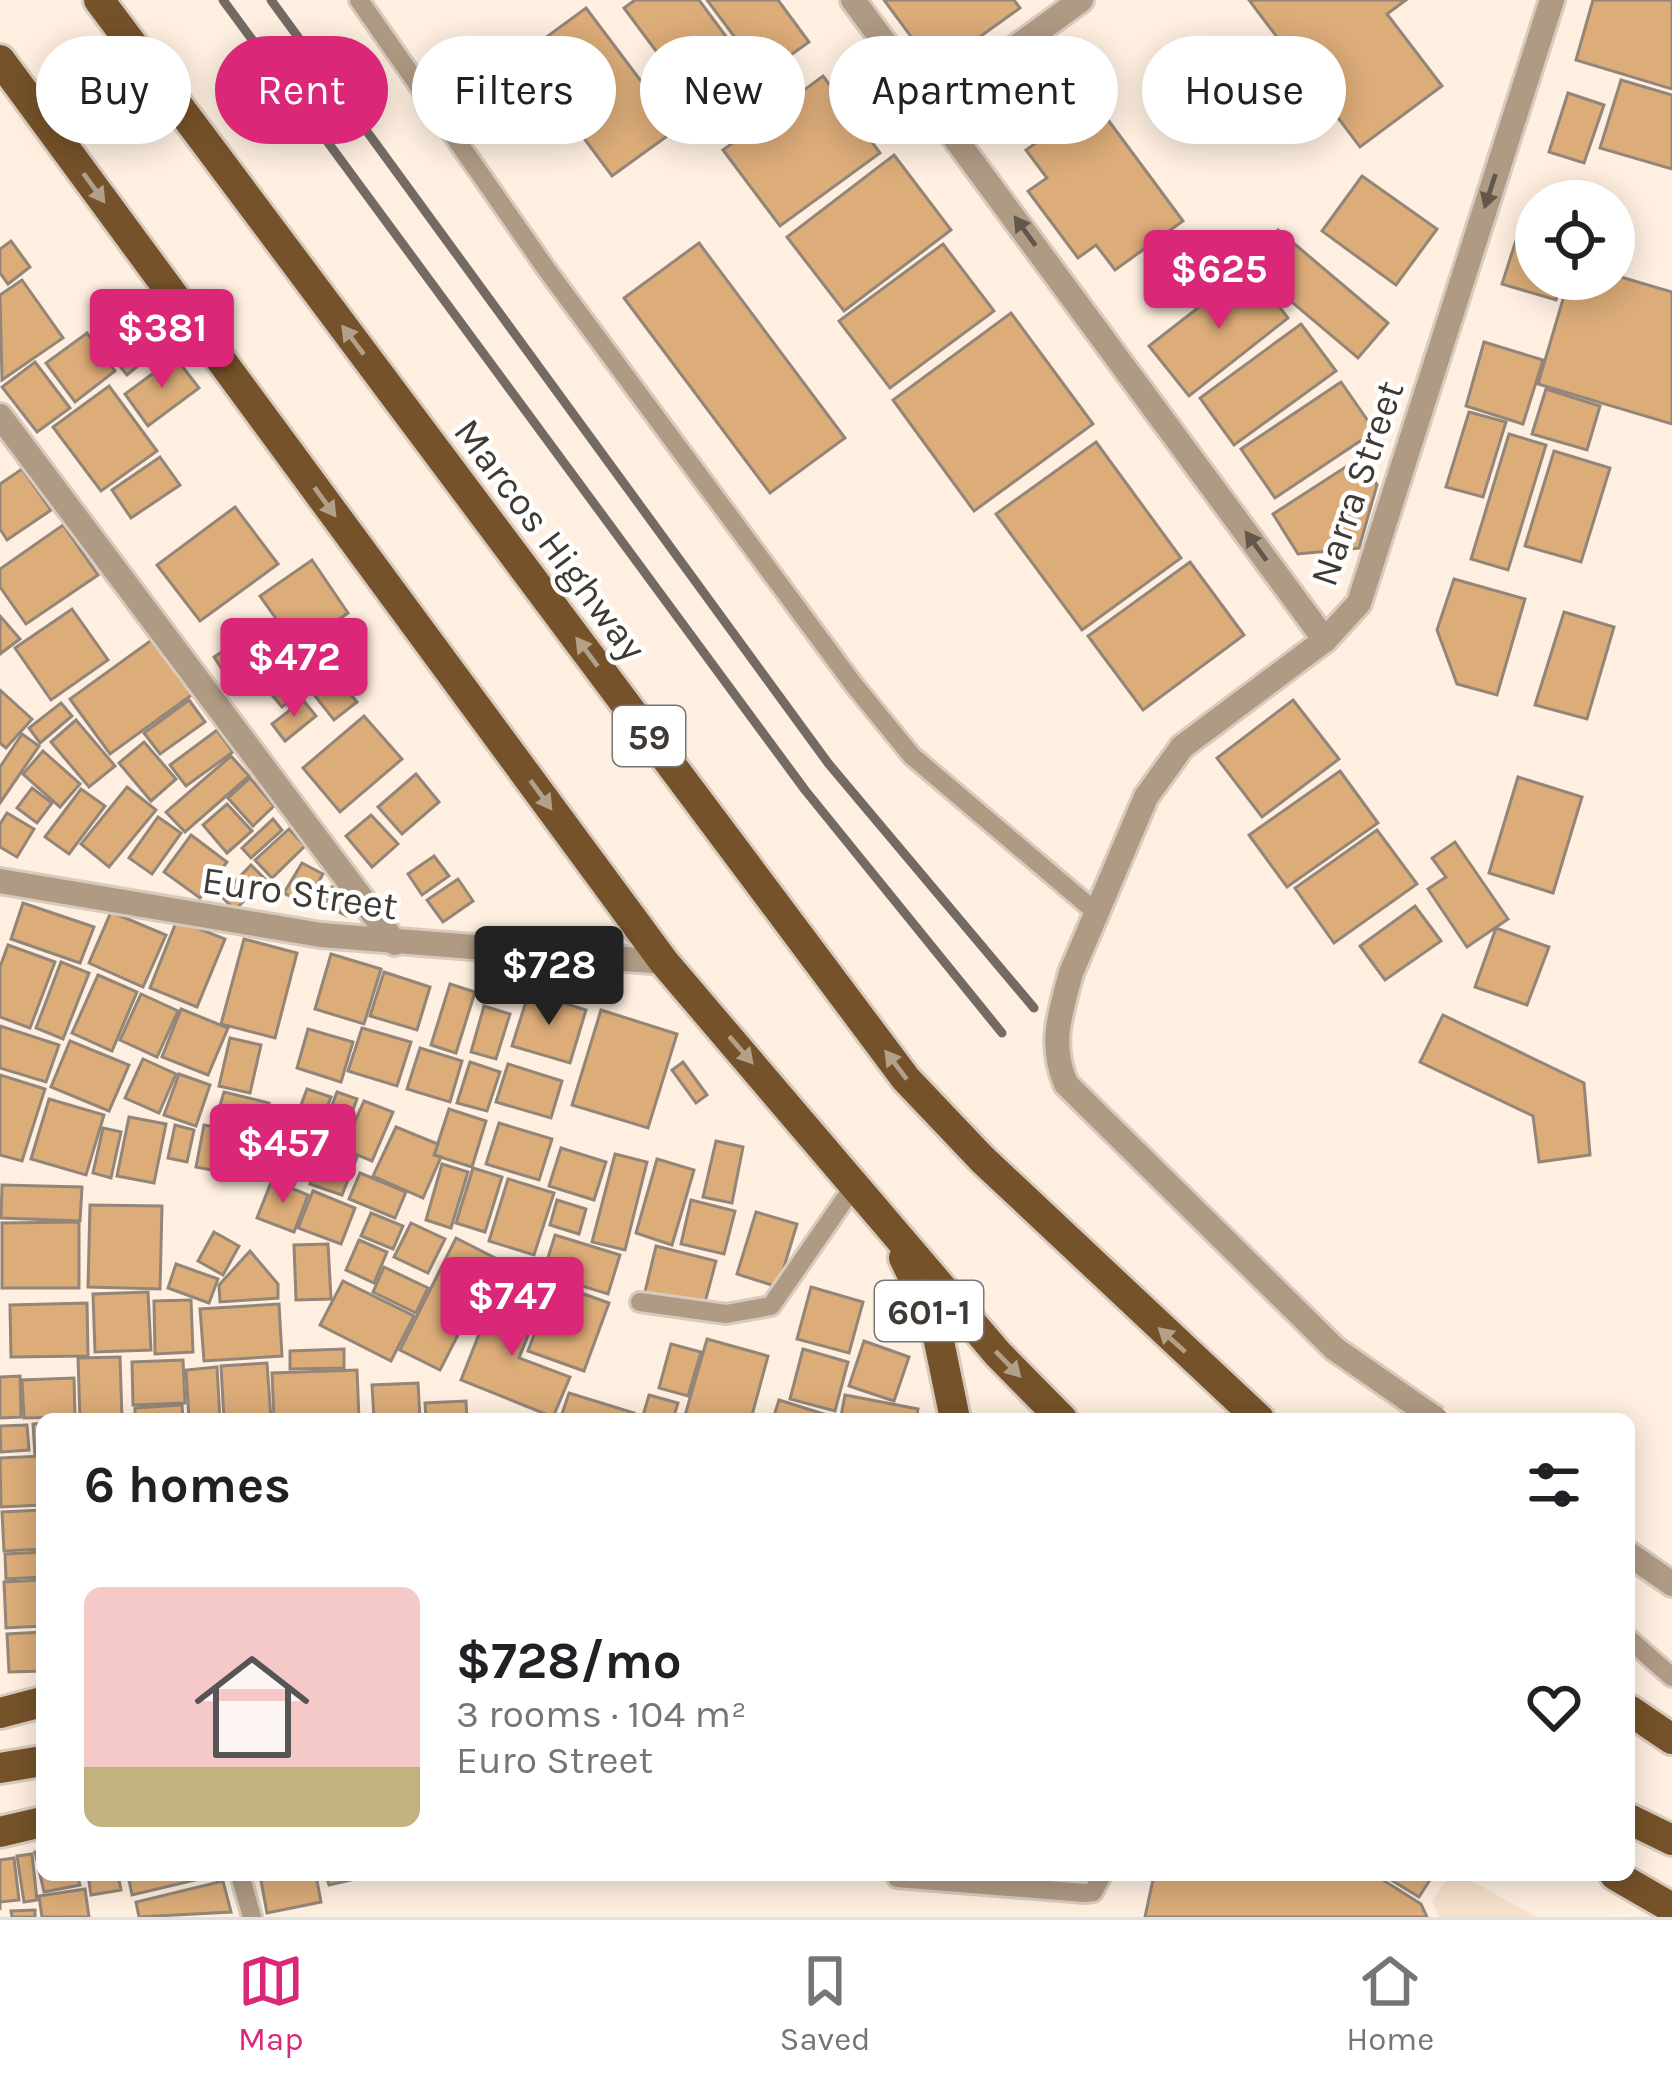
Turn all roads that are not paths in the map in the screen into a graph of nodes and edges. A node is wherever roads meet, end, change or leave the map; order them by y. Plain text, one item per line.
1 (99, 0) edge
2 (359, 0) edge
3 (854, 0) edge
4 (1082, 0) edge
5 (1552, 0) edge
6 (881, 36) edge
7 (1032, 36) edge
8 (0, 59) edge
9 (961, 144) edge
10 (0, 416) edge
11 (1325, 640) junction
12 (0, 881) edge
13 (1097, 913) junction
14 (394, 943) junction
15 (664, 962) junction
16 (856, 1183) junction
17 (880, 1210) junction
18 (640, 1303) dead end
19 (954, 1413) edge
20 (1056, 1413) edge
21 (1253, 1413) edge
22 (1427, 1413) edge
23 (1635, 1558) edge
24 (1670, 1583) edge
25 (1635, 1644) edge
26 (1672, 1677) edge
27 (36, 1704) edge
28 (0, 1713) edge
29 (1635, 1714) edge
30 (1672, 1738) edge
31 (36, 1761) edge
32 (0, 1768) edge
33 (1635, 1822) edge
34 (36, 1823) edge
35 (0, 1832) edge
36 (1672, 1840) edge
37 (242, 1881) edge
38 (1009, 1881) edge
39 (1099, 1881) edge
40 (1626, 1881) edge
41 (1672, 1908) edge
42 (252, 1917) edge

21 -> 1 main road, Marcos Highway / 59
2 - 13 lane
3 - 6 street
4 - 7 street
5 -> 11 street, Narra Street
8 -> 15 main road
11 -> 9 street
10 - 14 street
11 - 13 street, Narra Street
12 - 14 street, Euro Street
13 - 22 street, Narra Street, bridge
14 - 15 street, Euro Street
15 -> 16 main road
16 - 17 main road
16 - 18 lane
17 - 19 main road, 601-1
17 -> 20 main road
23 - 24 street
25 - 26 lane
27 - 28 main road
29 - 30 main road
31 - 32 main road
33 - 36 main road
34 - 35 main road
37 - 42 lane
38 - 39 lane
40 - 41 main road

